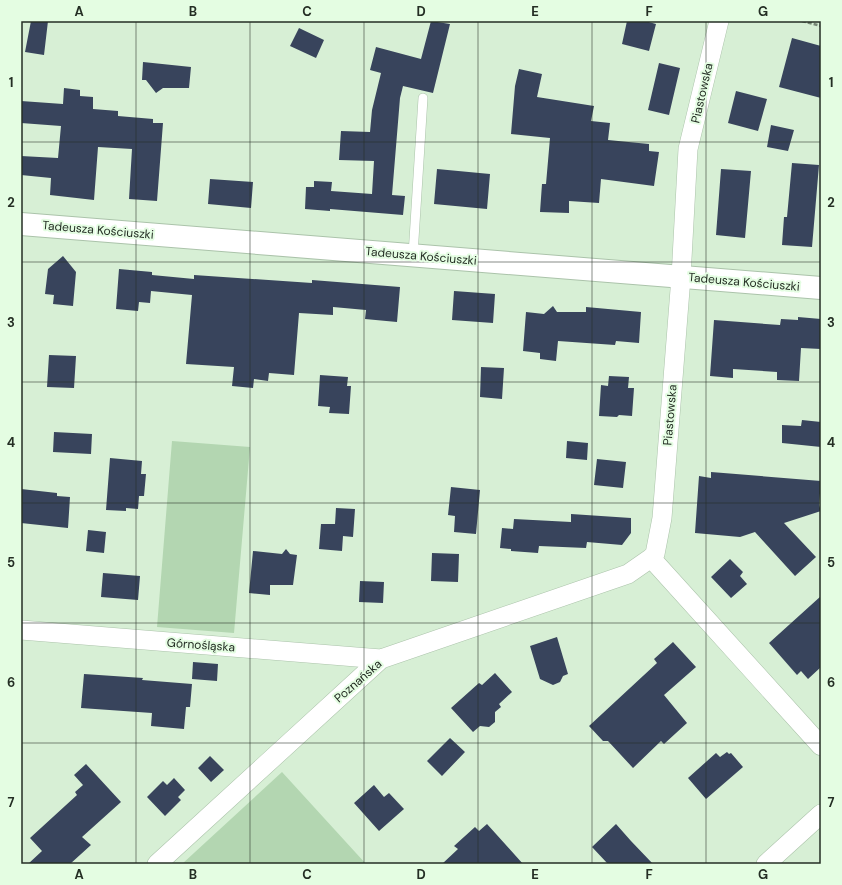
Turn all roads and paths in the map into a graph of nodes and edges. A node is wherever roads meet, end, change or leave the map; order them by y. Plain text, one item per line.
1 (719, 21) edge
2 (802, 21) edge
3 (821, 26) edge
4 (423, 98) dead end
5 (21, 224) edge
6 (413, 256) junction
7 (681, 277) junction
8 (821, 288) edge
9 (651, 558) junction
10 (21, 630) edge
11 (381, 659) junction
12 (821, 746) edge
13 (821, 814) edge
14 (157, 864) edge
15 (766, 864) edge

1 - 7 street, Piastowska
2 - 3 path
4 - 6 lane
5 - 6 street, Tadeusza Kościuszki
6 - 7 street, Tadeusza Kościuszki
7 - 8 street, Tadeusza Kościuszki
7 - 9 street, Piastowska
9 - 11 street, Poznańska
9 - 12 street
10 - 11 street, Górnośląska
11 - 14 street, Poznańska
13 - 15 street

